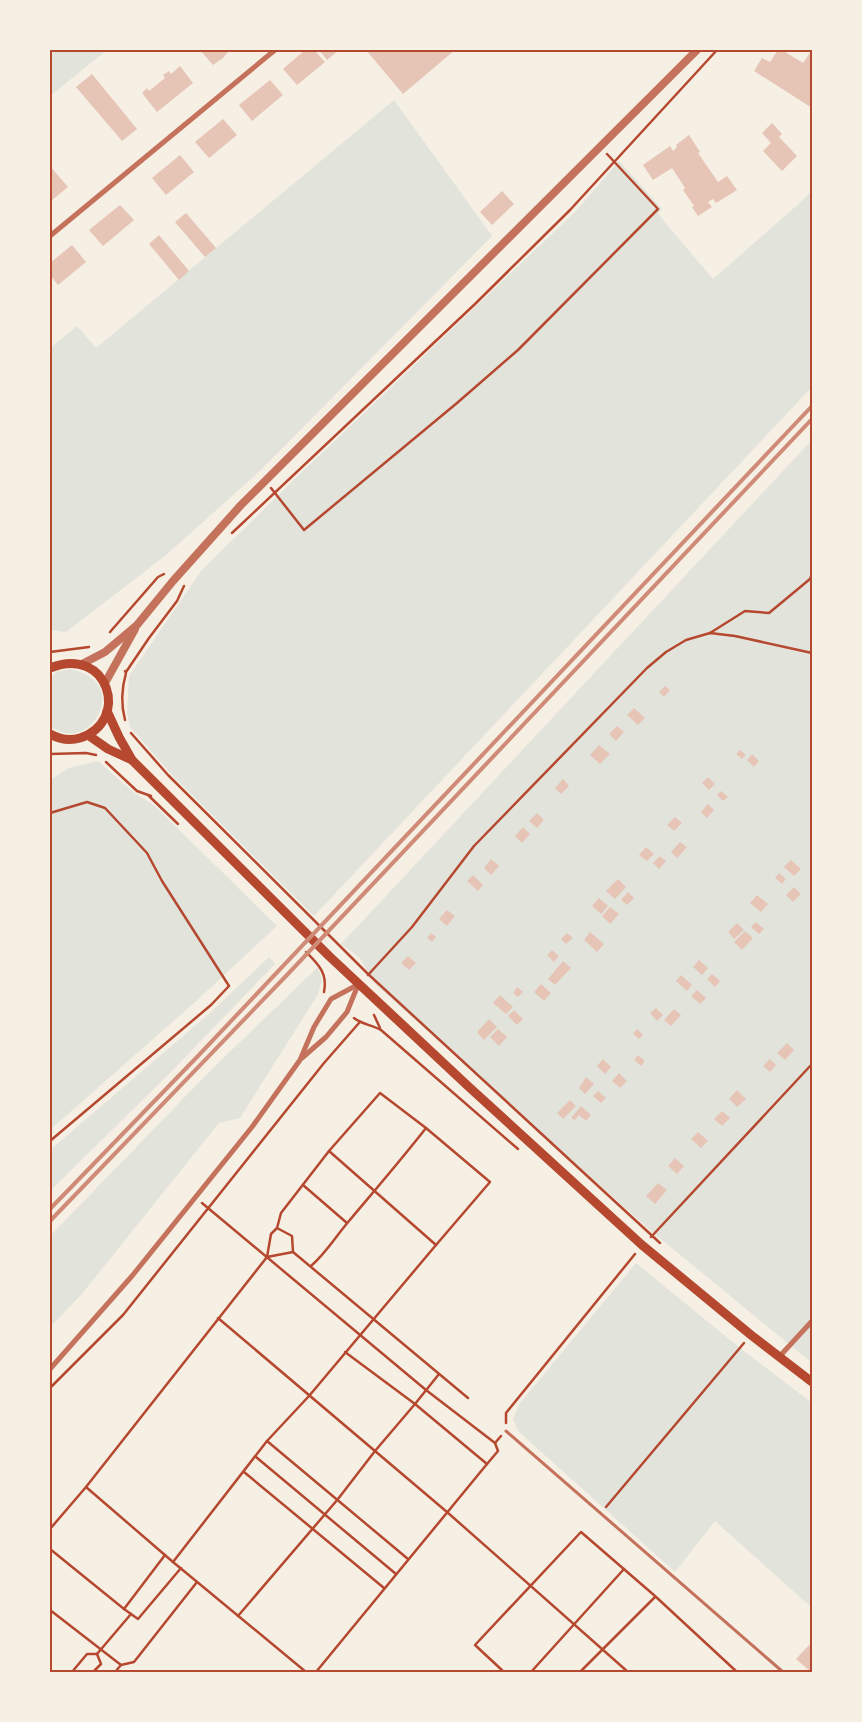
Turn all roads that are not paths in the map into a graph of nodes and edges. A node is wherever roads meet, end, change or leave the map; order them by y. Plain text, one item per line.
1 (275, 50) edge
2 (697, 50) edge
3 (50, 236) edge
4 (137, 625) junction
5 (82, 664) junction
6 (50, 667) edge
7 (104, 683) junction
8 (107, 711) junction
9 (88, 735) junction
10 (51, 736) edge
11 (132, 760) junction
12 (359, 984) junction
13 (300, 1060) junction
14 (812, 1321) edge
15 (779, 1357) junction
16 (50, 1368) edge
17 (812, 1382) edge
18 (506, 1431) road end
19 (783, 1672) edge

1 - 3 street
2 - 4 street
4 - 5 street
4 - 7 street
5 - 6 main road
5 - 7 main road
7 - 8 main road
8 - 9 main road
8 - 11 main road
9 - 10 main road
9 - 11 main road
11 - 12 main road
12 - 13 street
12 - 13 street
12 - 15 main road
13 - 16 street
14 - 15 street
15 - 17 main road
18 - 19 lane

